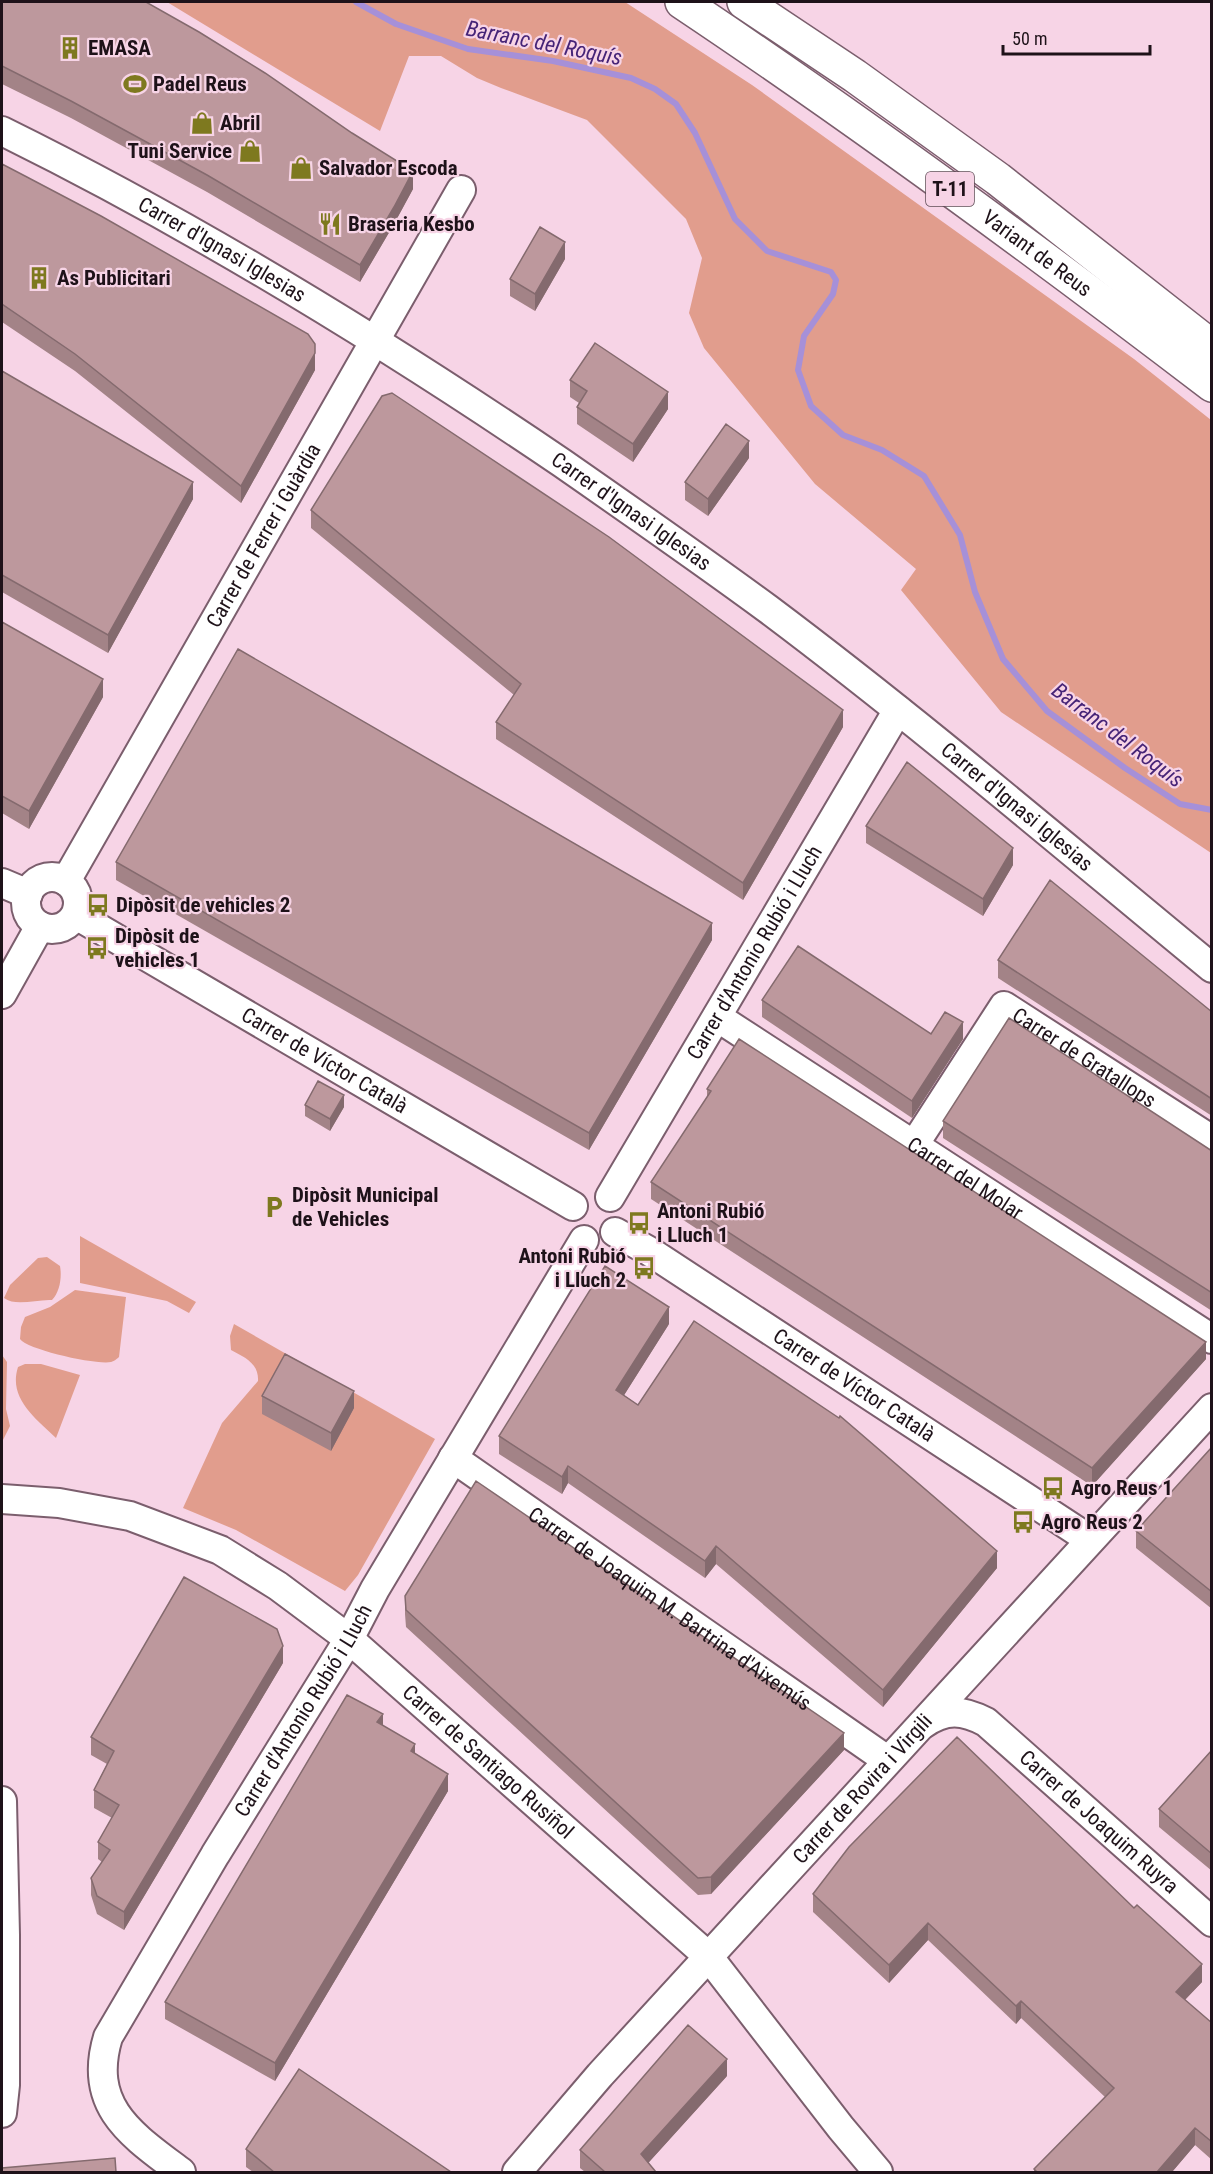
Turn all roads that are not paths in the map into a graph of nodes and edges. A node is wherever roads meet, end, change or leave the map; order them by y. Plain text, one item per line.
1 (662, 2) edge
2 (682, 2) edge
3 (744, 2) edge
4 (770, 2) edge
5 (789, 73) junction
6 (855, 76) junction
7 (2, 131) edge
8 (461, 190) dead end
9 (377, 340) junction
10 (1212, 347) edge
11 (1212, 385) edge
12 (898, 710) junction
13 (66, 881) junction
14 (2, 883) edge
15 (28, 894) junction
16 (76, 915) junction
17 (40, 926) junction
18 (1212, 968) edge
19 (2, 994) edge
20 (717, 1017) junction
21 (1212, 1140) edge
22 (914, 1145) junction
23 (610, 1197) junction
24 (573, 1206) junction
25 (615, 1232) junction
26 (584, 1240) junction
27 (1212, 1339) edge
28 (1212, 1408) edge
29 (453, 1458) junction
30 (2, 1499) edge
31 (1089, 1539) junction
32 (349, 1639) junction
33 (987, 1651) junction
34 (986, 1722) junction
35 (914, 1731) junction
36 (887, 1760) junction
37 (2, 1801) edge
38 (1212, 1923) edge
39 (708, 1956) junction
40 (2, 2112) edge
41 (181, 2172) edge
42 (517, 2172) edge
43 (878, 2172) edge

1 - 5 highway
2 - 5 highway, Variant de Reus / T-11
3 - 6 highway, Variant de Reus / T-11
4 - 6 highway
5 - 11 highway, Variant de Reus / T-11
6 - 10 highway, Variant de Reus / T-11
7 - 9 street, Carrer d'Ignasi Iglesias
8 - 9 street, Carrer de Ferrer i Guàrdia
9 - 12 street, Carrer d'Ignasi Iglesias
9 - 13 street, Carrer de Ferrer i Guàrdia
12 - 18 street, Carrer d'Ignasi Iglesias
12 - 20 street, Carrer d'Antonio Rubió i Lluch
13 - 15 street
13 - 16 street
14 - 15 street
15 - 17 street
16 - 17 street
16 - 24 street, Carrer de Víctor Català
17 - 19 street
20 - 22 street, Carrer del Molar
20 - 23 street, Carrer d'Antonio Rubió i Lluch
21 - 22 street, Carrer de Gratallops
22 - 27 street, Carrer del Molar
23 - 24 street
23 - 25 street
24 - 26 street
25 - 26 street
25 - 31 street, Carrer de Víctor Català
26 - 29 street, Carrer d'Antonio Rubió i Lluch
28 - 31 street, Carrer de Rovira i Virgili
29 - 32 street, Carrer d'Antonio Rubió i Lluch
29 - 36 street, Carrer de Joaquim M. Bartrina d'Aixemús
30 - 32 street, Carrer de Santiago Rusiñol
31 - 33 street, Carrer de Rovira i Virgili
32 - 39 street, Carrer de Santiago Rusiñol
32 - 41 street, Carrer d'Antonio Rubió i Lluch
33 - 34 street
33 - 35 street, Carrer de Rovira i Virgili
34 - 35 street, Carrer de Joaquim Ruyra
34 - 38 street, Carrer de Joaquim Ruyra
35 - 36 street, Carrer de Rovira i Virgili
36 - 39 street, Carrer de Rovira i Virgili
37 - 40 street
39 - 42 street, Carrer de Rovira i Virgili
39 - 43 street, Carrer de Santiago Rusiñol

